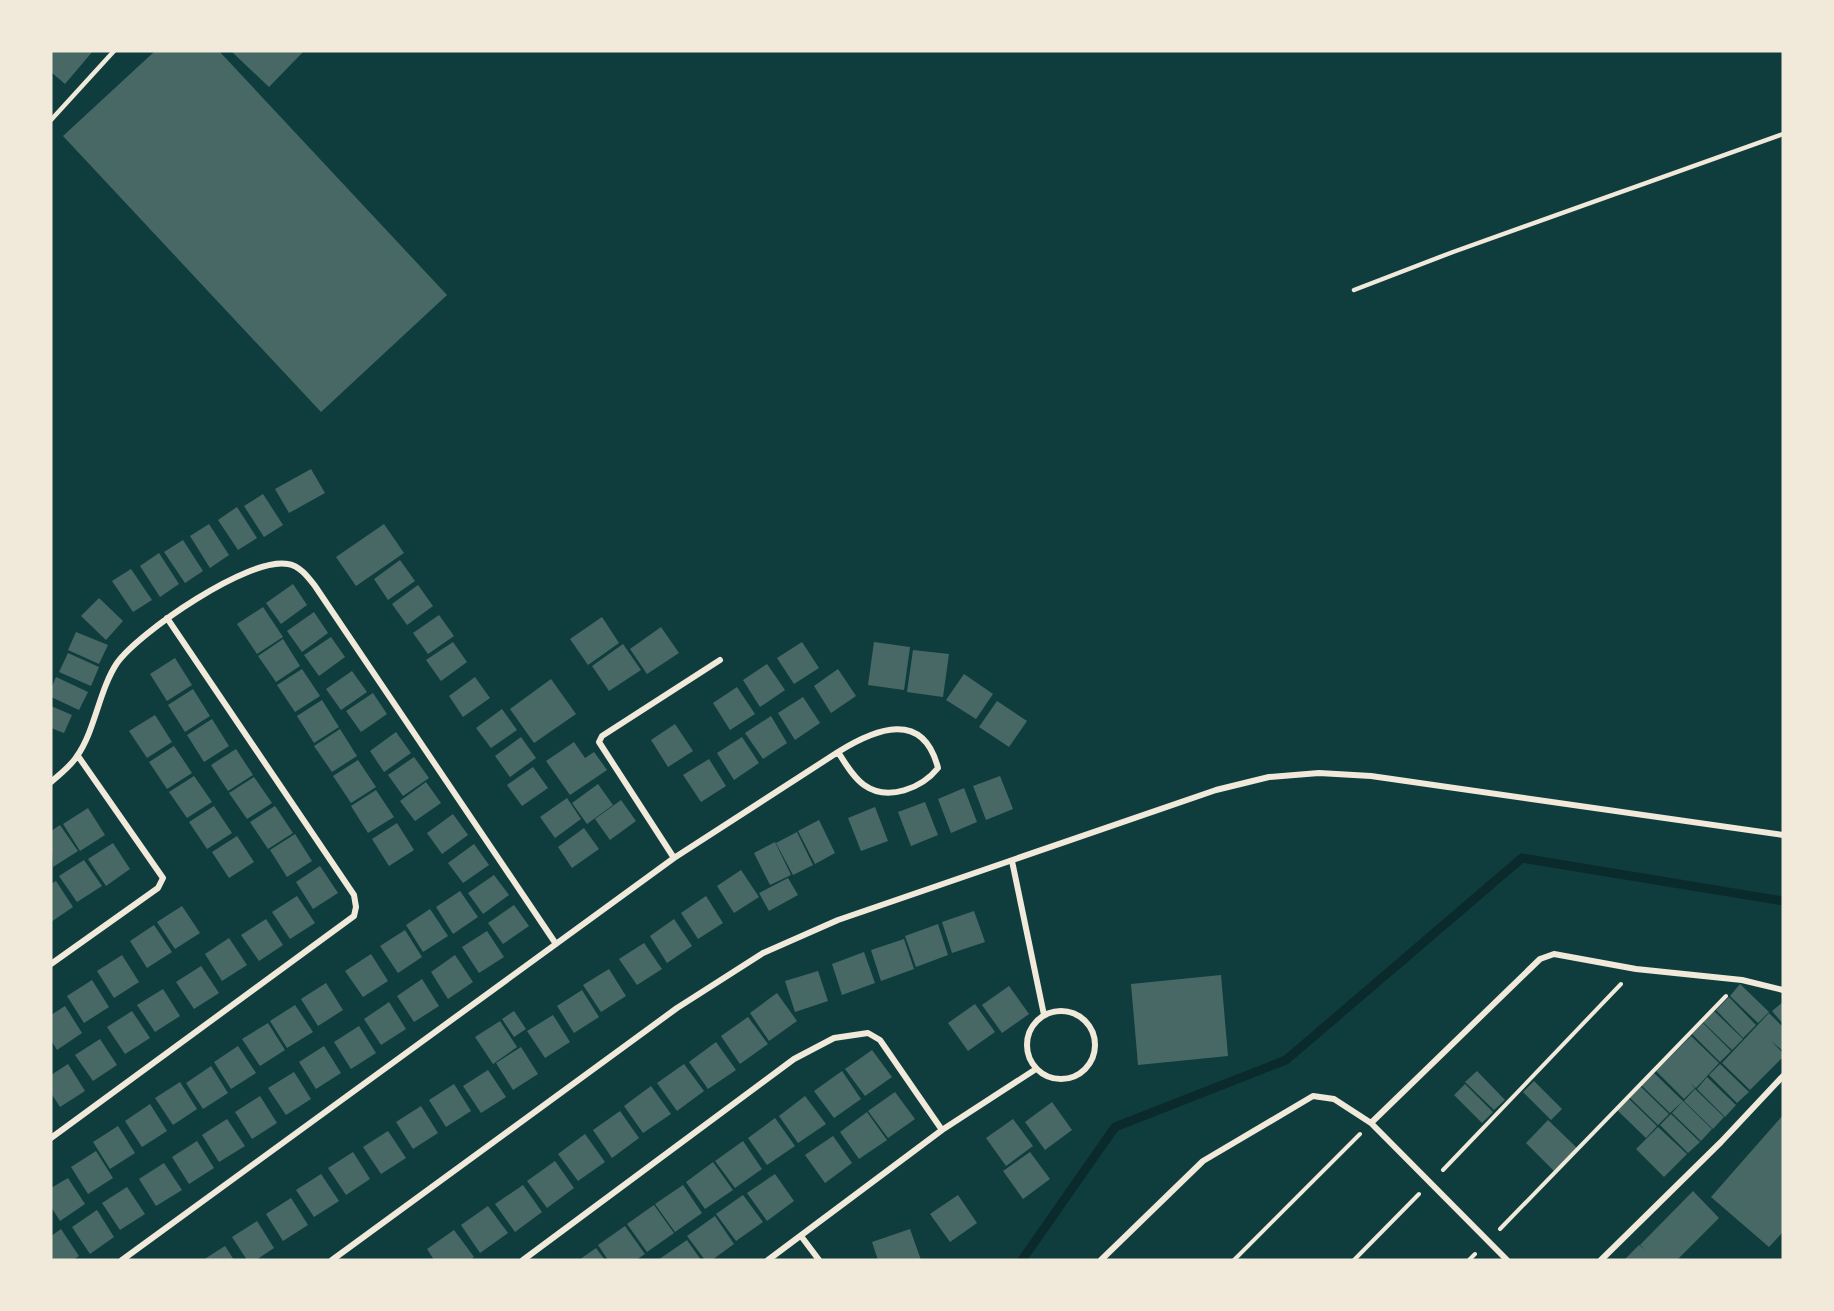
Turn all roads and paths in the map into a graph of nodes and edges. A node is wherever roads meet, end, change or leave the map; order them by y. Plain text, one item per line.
1 (114, 51) edge
2 (51, 120) edge
3 (1783, 134) edge
4 (1353, 290) dead end
5 (166, 618) junction
6 (720, 660) dead end
7 (838, 752) junction
8 (78, 756) junction
9 (51, 782) edge
10 (1783, 835) edge
11 (674, 858) junction
12 (1012, 861) junction
13 (556, 944) junction
14 (51, 964) edge
15 (1636, 969) junction
16 (1742, 980) junction
17 (1783, 990) edge
18 (1044, 1015) junction
19 (1036, 1069) junction
20 (1783, 1076) edge
21 (1371, 1123) junction
22 (942, 1130) junction
23 (51, 1138) edge
24 (1431, 1182) junction
25 (801, 1236) junction
26 (1488, 1241) junction
27 (122, 1260) edge
28 (332, 1260) edge
29 (523, 1260) edge
30 (768, 1260) edge
31 (819, 1260) edge
32 (1101, 1260) edge
33 (1234, 1260) edge
34 (1354, 1260) edge
35 (1469, 1260) edge
36 (1507, 1260) edge
37 (1601, 1260) edge

1 - 2 lane
3 - 4 lane
5 - 8 street
5 - 13 street
5 - 23 street
6 - 11 street
7 - 7 street
7 - 11 street
8 - 9 street
8 - 14 street
10 - 12 street
11 - 13 street
12 - 18 street
12 - 28 street
13 - 27 street
15 - 16 street
15 - 21 street
15 - 24 path
16 - 17 street
16 - 26 path
18 - 19 street
18 - 19 street
19 - 22 street
20 - 37 street
21 - 24 street
21 - 32 street
21 - 33 path
22 - 25 street
22 - 29 street
24 - 26 street
24 - 34 path
25 - 30 street
25 - 31 street
26 - 35 path
26 - 36 street

